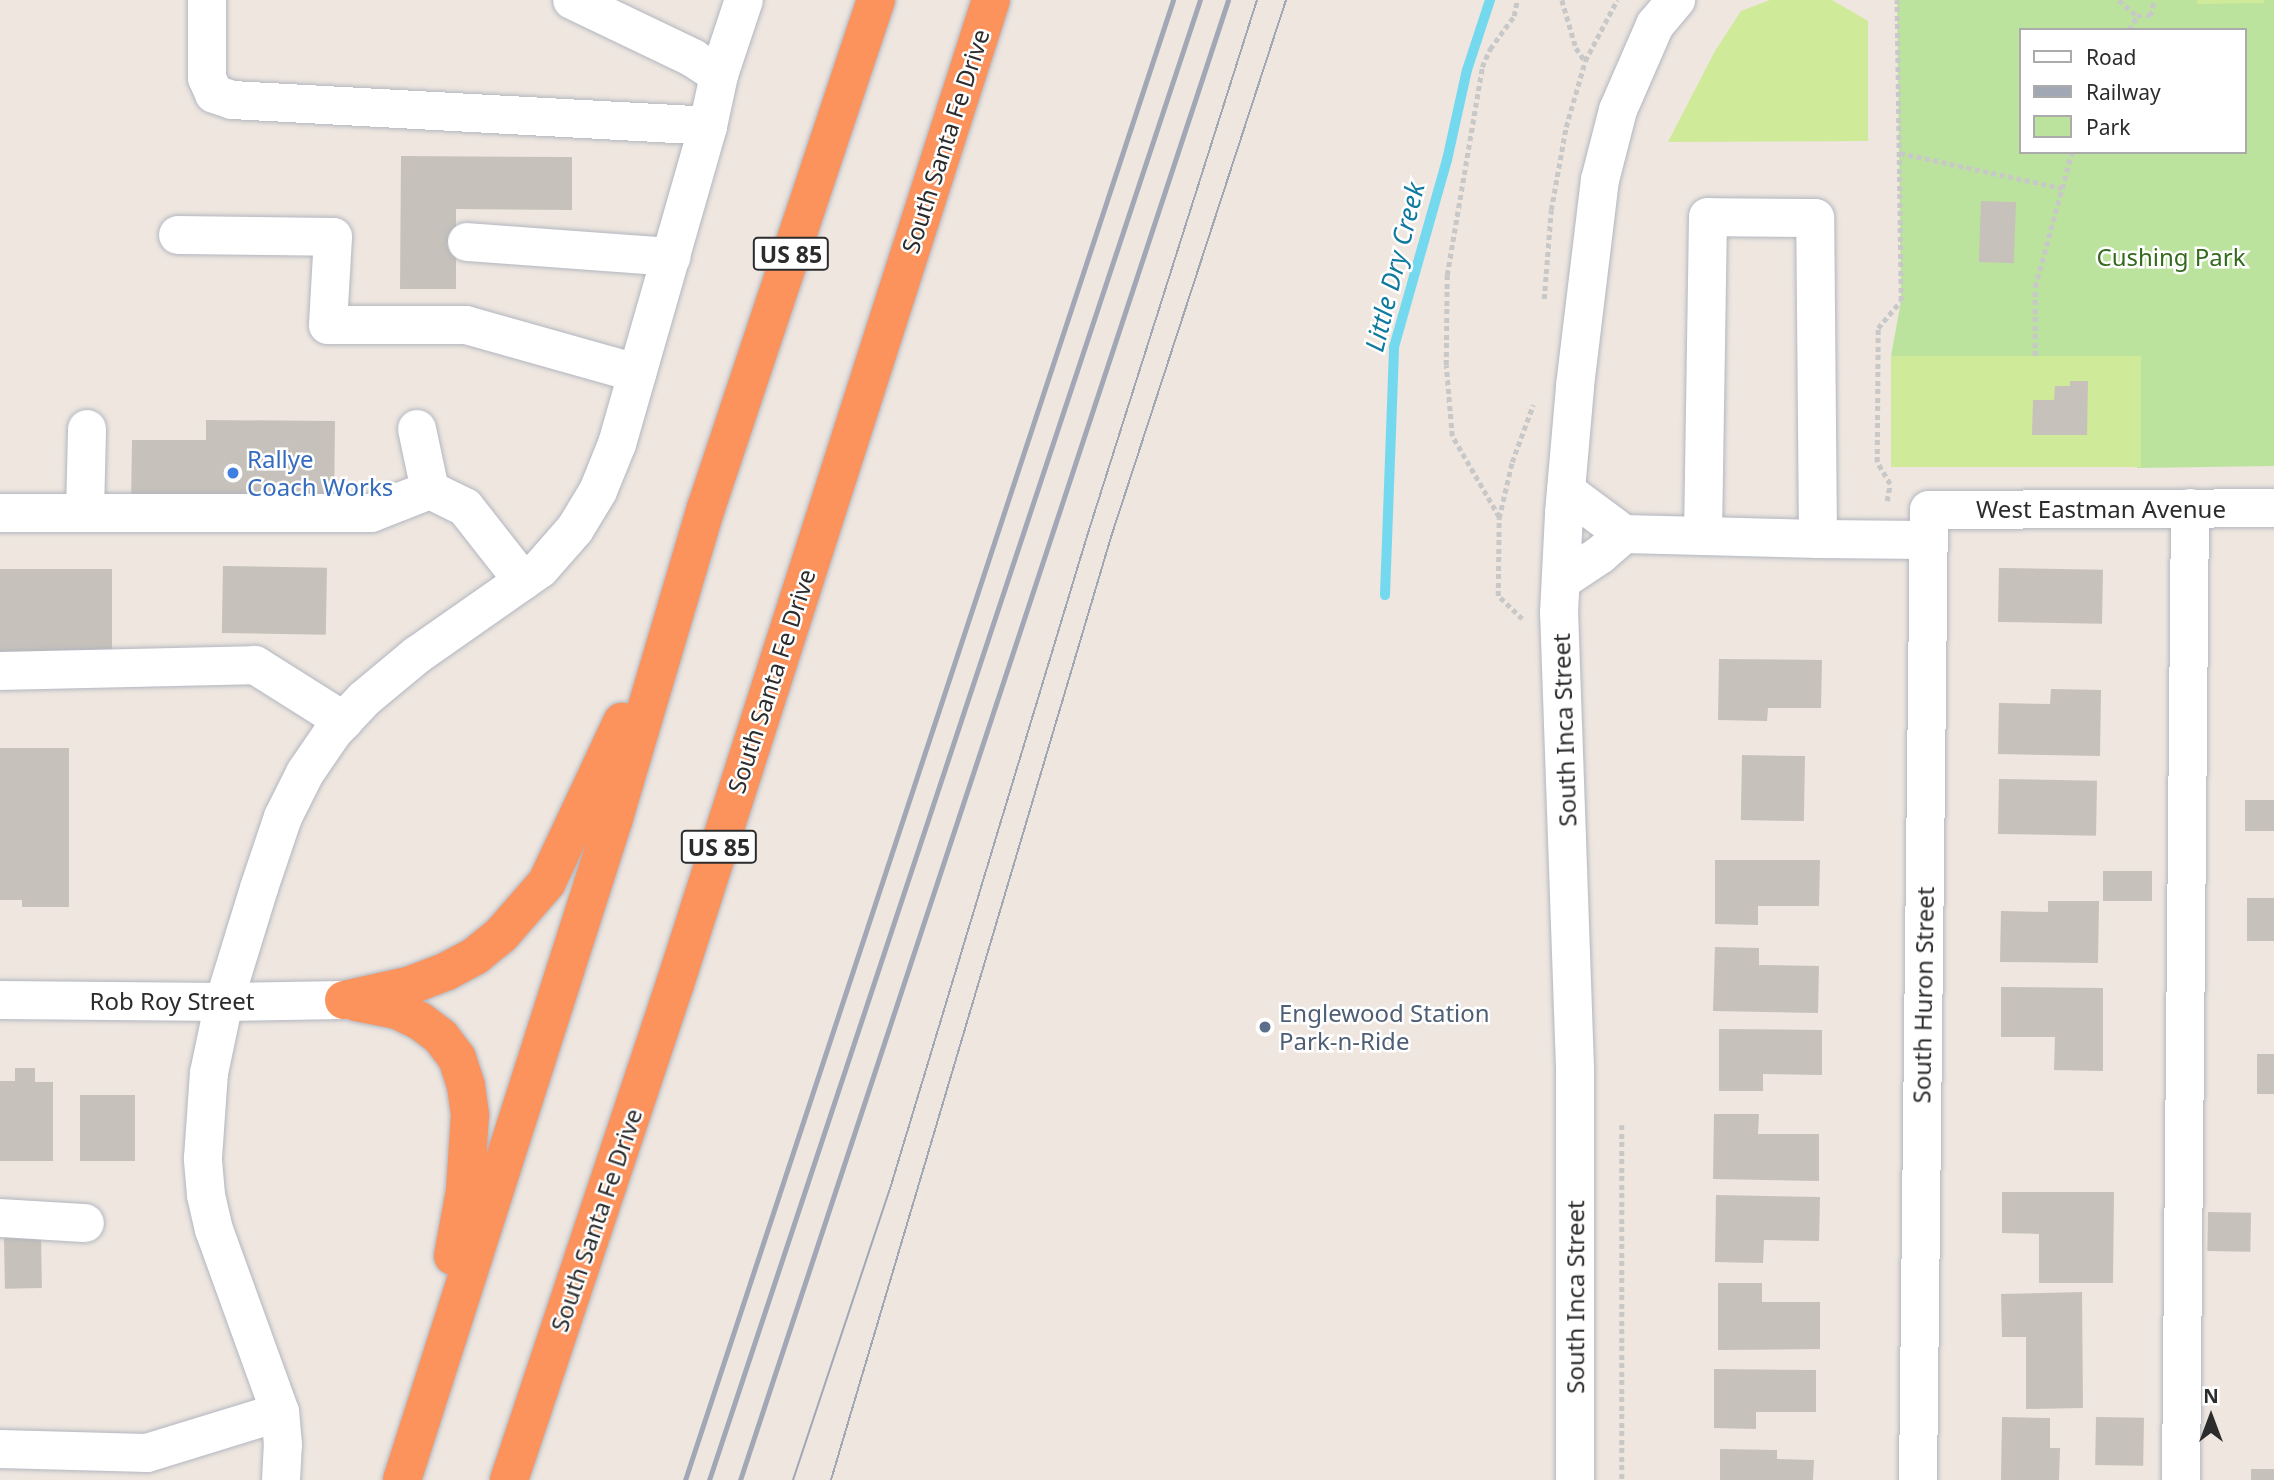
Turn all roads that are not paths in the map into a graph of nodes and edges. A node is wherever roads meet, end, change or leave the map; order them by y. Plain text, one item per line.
1 (207, 0) edge
2 (572, 0) edge
3 (744, 0) edge
4 (876, 0) edge
5 (991, 0) edge
6 (1676, 0) edge
7 (719, 75) junction
8 (708, 126) junction
9 (178, 235) dead end
10 (467, 242) dead end
11 (671, 257) junction
12 (638, 373) junction
13 (87, 429) dead end
14 (418, 429) dead end
15 (430, 489) junction
16 (1566, 491) junction
17 (706, 508) junction
18 (2190, 508) junction
19 (2274, 508) edge
20 (0, 513) edge
21 (85, 513) junction
22 (1928, 525) junction
23 (1625, 534) junction
24 (1703, 536) junction
25 (1818, 539) junction
26 (523, 581) junction
27 (1561, 581) junction
28 (0, 671) edge
29 (344, 721) junction
30 (0, 1000) edge
31 (344, 1000) junction
32 (224, 1002) junction
33 (0, 1218) edge
34 (85, 1223) dead end
35 (280, 1412) junction
36 (0, 1449) edge
37 (281, 1480) edge
38 (401, 1480) edge
39 (509, 1480) edge
40 (1575, 1480) edge
41 (1918, 1480) edge
42 (2181, 1480) edge

1 - 8 street
2 - 7 street
3 - 7 street
4 - 17 highway, US 85
5 - 39 highway, South Santa Fe Drive / US 85
6 - 16 street, South Inca Street
7 - 8 street
8 - 11 street
9 - 12 street
10 - 11 street
11 - 12 street
12 - 26 street
13 - 21 street
14 - 15 street
15 - 21 street
15 - 26 street
16 - 23 street
16 - 27 street, South Inca Street
17 - 31 highway
17 - 38 highway, US 85
18 - 19 street, West Eastman Avenue
18 - 22 street, West Eastman Avenue
18 - 42 street
20 - 21 street
22 - 25 street, West Eastman Avenue
22 - 41 street, South Huron Street
23 - 24 street, West Eastman Avenue
23 - 27 street
24 - 25 street, West Eastman Avenue
24 - 25 street
26 - 29 street
27 - 40 street, South Inca Street
28 - 29 street
29 - 32 street
30 - 32 street, Rob Roy Street
31 - 32 street, Rob Roy Street
31 - 38 highway
32 - 35 street
33 - 34 street
35 - 36 street
35 - 37 street

